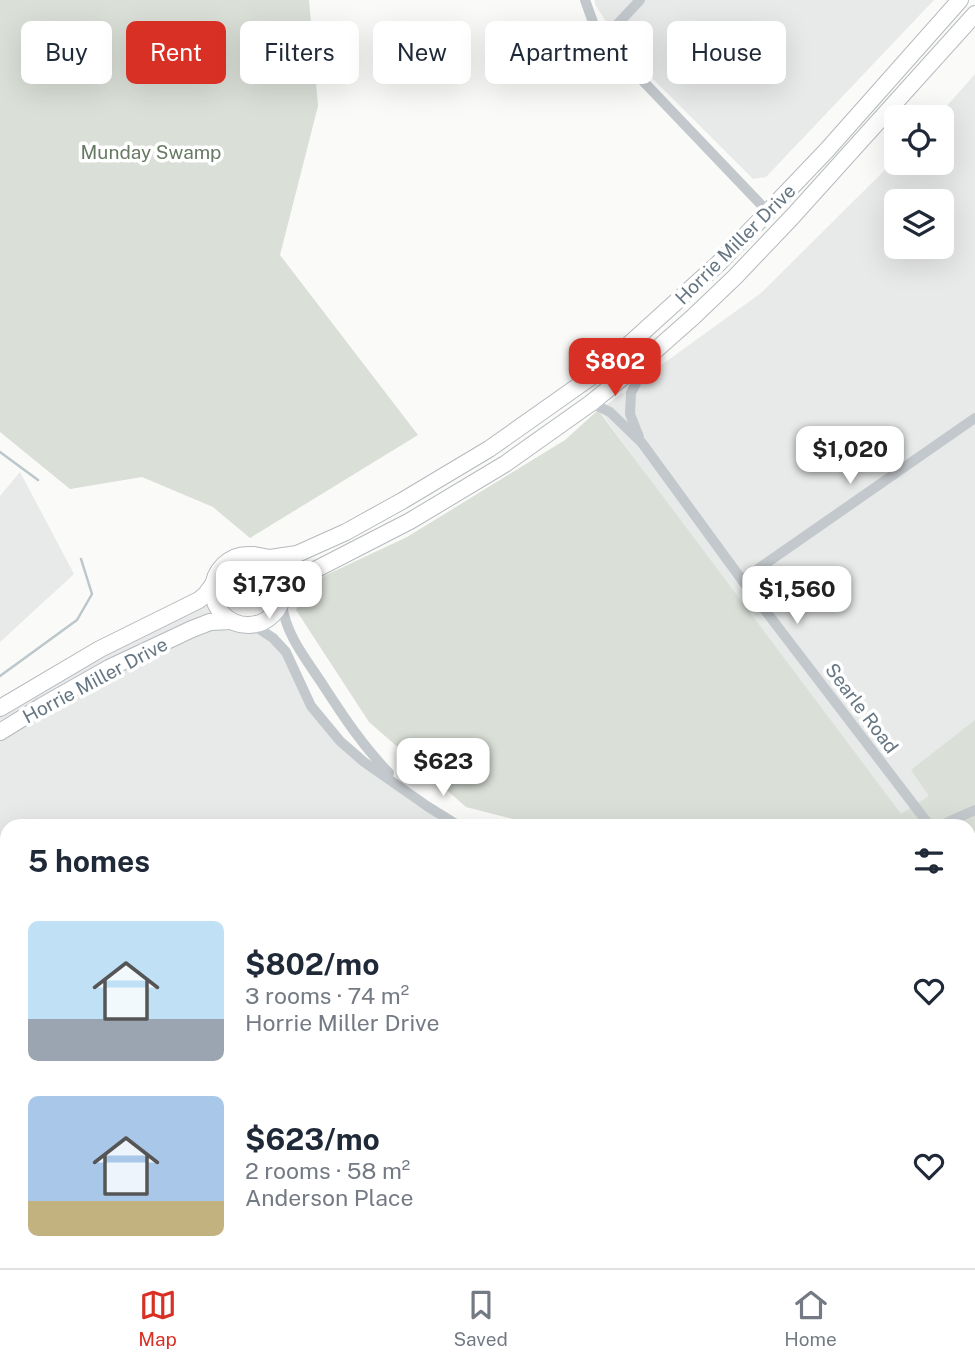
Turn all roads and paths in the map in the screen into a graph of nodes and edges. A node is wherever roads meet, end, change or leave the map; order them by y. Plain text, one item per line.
1 (585, 0) edge
2 (640, 0) edge
3 (960, 0) edge
4 (975, 13) edge
5 (593, 21) edge
6 (620, 21) edge
7 (646, 84) edge
8 (768, 212) junction
9 (649, 356) junction
10 (591, 403) junction
11 (975, 418) edge
12 (642, 443) junction
13 (254, 555) junction
14 (743, 580) junction
15 (214, 583) junction
16 (282, 598) junction
17 (231, 621) junction
18 (253, 625) junction
19 (0, 708) edge
20 (0, 732) edge
21 (411, 794) junction
22 (975, 810) edge
23 (448, 819) edge
24 (925, 819) edge
25 (955, 819) edge

1 - 5 street
2 - 6 street
3 - 8 main road, Horrie Miller Drive
4 - 9 main road, Horrie Miller Drive
7 - 8 street
8 - 13 main road, Horrie Miller Drive
9 - 10 main road, Horrie Miller Drive
9 - 12 street, Searle Road
10 - 12 street, Searle Road
10 - 16 main road, Horrie Miller Drive
11 - 14 street
12 - 14 street, Searle Road
13 - 15 main road
13 - 16 main road
14 - 24 street, Searle Road
15 - 17 main road
15 - 19 main road, Horrie Miller Drive
16 - 18 main road
16 - 21 street
17 - 18 main road
17 - 20 main road, Horrie Miller Drive
18 - 21 street
21 - 23 street
22 - 25 street

